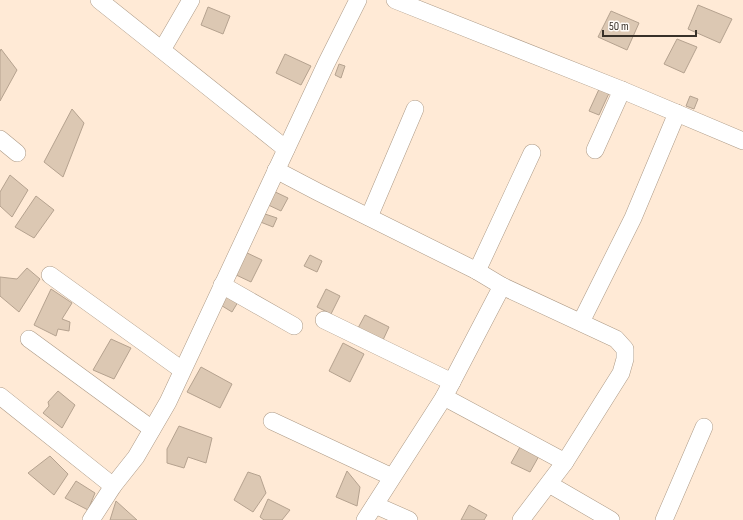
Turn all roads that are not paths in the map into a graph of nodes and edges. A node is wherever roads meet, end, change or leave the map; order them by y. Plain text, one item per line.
1 (191, 0) edge
2 (358, 0) edge
3 (395, 0) edge
4 (103, 2) edge
5 (162, 50) junction
6 (622, 90) junction
7 (415, 109) dead end
8 (677, 113) junction
9 (0, 139) edge
10 (743, 141) edge
11 (286, 148) junction
12 (595, 150) dead end
13 (17, 153) dead end
14 (532, 153) dead end
15 (276, 170) junction
16 (369, 217) junction
17 (477, 270) junction
18 (50, 275) dead end
19 (222, 285) junction
20 (502, 286) junction
21 (324, 320) dead end
22 (581, 322) junction
23 (294, 326) dead end
24 (29, 339) dead end
25 (182, 370) junction
26 (448, 390) junction
27 (0, 396) edge
28 (272, 421) dead end
29 (704, 427) dead end
30 (152, 430) junction
31 (565, 462) junction
32 (392, 478) junction
33 (549, 484) junction
34 (113, 486) junction
35 (375, 505) junction
36 (91, 520) edge
37 (365, 520) edge
38 (409, 520) edge
39 (521, 520) edge
40 (611, 520) edge
41 (664, 520) edge

1 - 5 street
2 - 11 street
3 - 6 street
4 - 5 street
5 - 11 street
6 - 8 street
6 - 12 street
7 - 16 street
8 - 10 street
8 - 22 street
9 - 13 street
11 - 15 street
14 - 17 street
15 - 16 street
15 - 19 street
16 - 17 street
17 - 20 street
18 - 25 street
19 - 23 street
19 - 25 street
20 - 22 street
20 - 26 street
21 - 26 street
22 - 31 street
24 - 30 street
25 - 30 street
26 - 31 street
26 - 32 street
27 - 34 street
28 - 32 street
29 - 41 street
30 - 34 street
31 - 33 street
32 - 35 street
33 - 39 street
33 - 40 street
34 - 36 street
35 - 37 street
35 - 38 street

